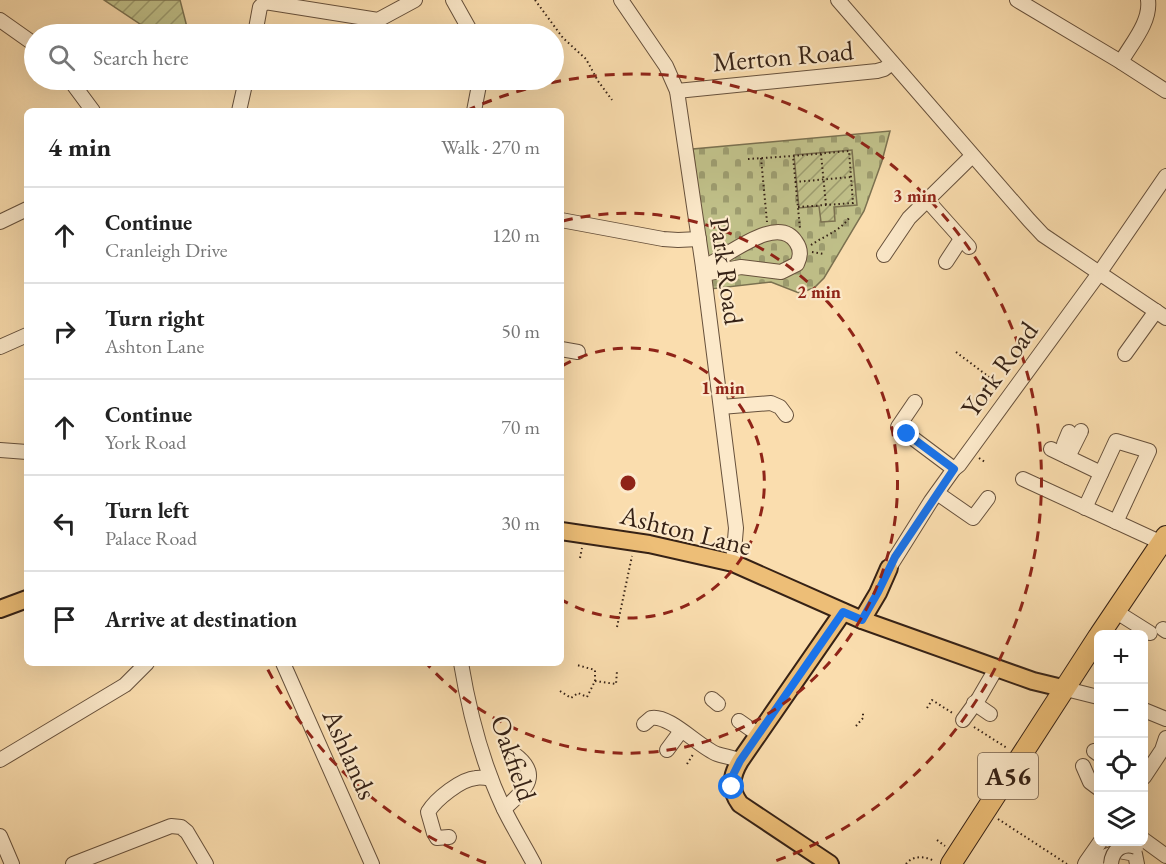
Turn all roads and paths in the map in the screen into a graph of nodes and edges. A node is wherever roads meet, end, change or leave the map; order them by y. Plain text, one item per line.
1 (415, 0) edge
2 (453, 0) edge
3 (535, 0) edge
4 (621, 0) edge
5 (838, 0) edge
6 (1017, 0) edge
7 (1148, 0) edge
8 (0, 20) edge
9 (257, 24) edge
10 (466, 24) edge
11 (553, 24) edge
12 (24, 37) edge
13 (564, 39) edge
14 (1120, 62) junction
15 (892, 63) junction
16 (77, 90) edge
17 (244, 90) edge
18 (478, 90) edge
19 (677, 91) junction
20 (1166, 92) edge
21 (612, 100) dead end
22 (91, 108) edge
23 (240, 108) edge
24 (475, 108) edge
25 (821, 153) junction
26 (793, 156) junction
27 (972, 156) junction
28 (761, 158) junction
29 (748, 159) dead end
30 (1166, 176) edge
31 (851, 177) junction
32 (824, 180) junction
33 (795, 182) junction
34 (1161, 192) edge
35 (927, 200) junction
36 (826, 205) junction
37 (798, 207) junction
38 (24, 210) edge
39 (849, 218) dead end
40 (564, 221) edge
41 (0, 222) edge
42 (768, 233) junction
43 (699, 238) junction
44 (803, 245) junction
45 (884, 255) dead end
46 (946, 262) dead end
47 (703, 270) junction
48 (1100, 272) junction
49 (1161, 314) edge
50 (24, 336) edge
51 (0, 347) edge
52 (564, 350) edge
53 (578, 352) dead end
54 (956, 352) dead end
55 (1125, 354) dead end
56 (1010, 393) junction
57 (915, 402) dead end
58 (721, 407) junction
59 (786, 415) dead end
60 (1075, 431) dead end
61 (1051, 449) dead end
62 (0, 450) edge
63 (24, 452) edge
64 (1068, 457) junction
65 (954, 469) junction
66 (1101, 472) junction
67 (1023, 479) dead end
68 (937, 493) junction
69 (988, 498) dead end
70 (1085, 507) junction
71 (1116, 522) junction
72 (564, 531) edge
73 (583, 542) dead end
74 (1161, 548) edge
75 (634, 550) dead end
76 (580, 558) dead end
77 (733, 563) junction
78 (889, 568) joint
79 (24, 600) edge
80 (0, 609) edge
81 (1115, 611) junction
82 (843, 612) junction
83 (862, 620) junction
84 (617, 627) dead end
85 (1103, 630) edge
86 (1150, 630) edge
87 (1094, 644) edge
88 (577, 665) dead end
89 (144, 666) edge
90 (284, 666) edge
91 (462, 666) edge
92 (996, 667) junction
93 (617, 671) dead end
94 (595, 681) junction
95 (1066, 689) junction
96 (560, 690) dead end
97 (1094, 696) edge
98 (974, 703) junction
99 (863, 713) dead end
100 (1148, 713) edge
101 (990, 714) dead end
102 (963, 720) dead end
103 (739, 721) dead end
104 (1164, 721) edge
105 (644, 724) dead end
106 (856, 726) dead end
107 (681, 731) junction
108 (759, 735) junction
109 (1166, 738) edge
110 (667, 750) dead end
111 (514, 754) dead end
112 (0, 760) edge
113 (1083, 766) dead end
114 (1148, 770) edge
115 (735, 773) junction
116 (490, 778) junction
117 (1094, 786) edge
118 (504, 809) junction
119 (986, 811) junction
120 (0, 836) edge
121 (449, 837) dead end
122 (1097, 846) edge
123 (1114, 846) edge
124 (1124, 846) edge
125 (1140, 846) edge
126 (1141, 846) edge
127 (1147, 846) edge
128 (1164, 851) edge
129 (943, 863) edge
130 (12, 864) edge
131 (73, 864) edge
132 (206, 864) edge
133 (372, 864) edge
134 (534, 864) edge
135 (830, 864) edge
136 (906, 864) edge
137 (1067, 864) edge
138 (1085, 864) edge
139 (1111, 864) edge
140 (1138, 864) edge
141 (1146, 864) edge

1 - 9 street
2 - 10 street
3 - 11 path
4 - 19 street, Park Road
5 - 15 street
6 - 14 street
7 - 14 street
8 - 12 street
13 - 21 path
14 - 20 street
15 - 19 street, Merton Road
15 - 27 street
16 - 22 street
17 - 23 street
18 - 24 street
19 - 43 street, Park Road
25 - 26 path
25 - 31 path
25 - 32 path
26 - 28 path
26 - 33 path
27 - 35 street
27 - 48 street
28 - 29 path
28 - 42 path
30 - 34 street, York Road
31 - 32 path
31 - 36 path
32 - 33 path
32 - 36 path
33 - 37 path
34 - 48 street, York Road
35 - 45 street
35 - 46 street
36 - 37 path
37 - 44 path
38 - 41 street
39 - 44 path
40 - 43 street
42 - 44 street
42 - 47 street
43 - 47 street, Park Road
44 - 47 street
47 - 58 street, Park Road
48 - 49 street
48 - 56 street, York Road
49 - 55 street
50 - 51 street
52 - 53 street
54 - 56 path
56 - 65 street, York Road
57 - 65 street
58 - 59 street
58 - 77 street, Park Road
60 - 64 street
61 - 64 street
62 - 63 street
64 - 66 street
65 - 68 street, York Road
66 - 70 street
66 - 71 street
67 - 70 street
68 - 69 street
68 - 78 street, York Road
70 - 71 street
71 - 74 street
72 - 77 main road, Ashton Lane
73 - 76 path
74 - 81 highway, A56
75 - 84 path
77 - 82 main road, Ashton Lane
78 - 83 main road
79 - 80 main road
81 - 85 highway, A56
81 - 86 street
82 - 83 main road, Ashton Lane
82 - 108 main road
83 - 92 main road, Ashton Lane
87 - 95 highway, A56
88 - 94 path
89 - 112 street
90 - 133 street, Ashlands
91 - 116 street, Oakfield
92 - 95 main road, Ashton Lane
92 - 98 street
93 - 94 path
94 - 96 path
95 - 97 street
95 - 119 highway, A56
98 - 101 street
98 - 102 street
99 - 106 path
100 - 104 street
103 - 108 street
105 - 107 street
107 - 110 street
107 - 115 street
108 - 115 main road
109 - 114 street
111 - 118 street
113 - 117 street
115 - 135 main road
116 - 118 street, Oakfield
116 - 121 street
118 - 134 street, Oakfield
119 - 129 highway, A56
119 - 137 path
120 - 130 street
122 - 138 street
123 - 138 street
123 - 140 street
124 - 139 street, bridge
125 - 140 street
126 - 141 street
127 - 128 street
129 - 136 path
131 - 132 street

